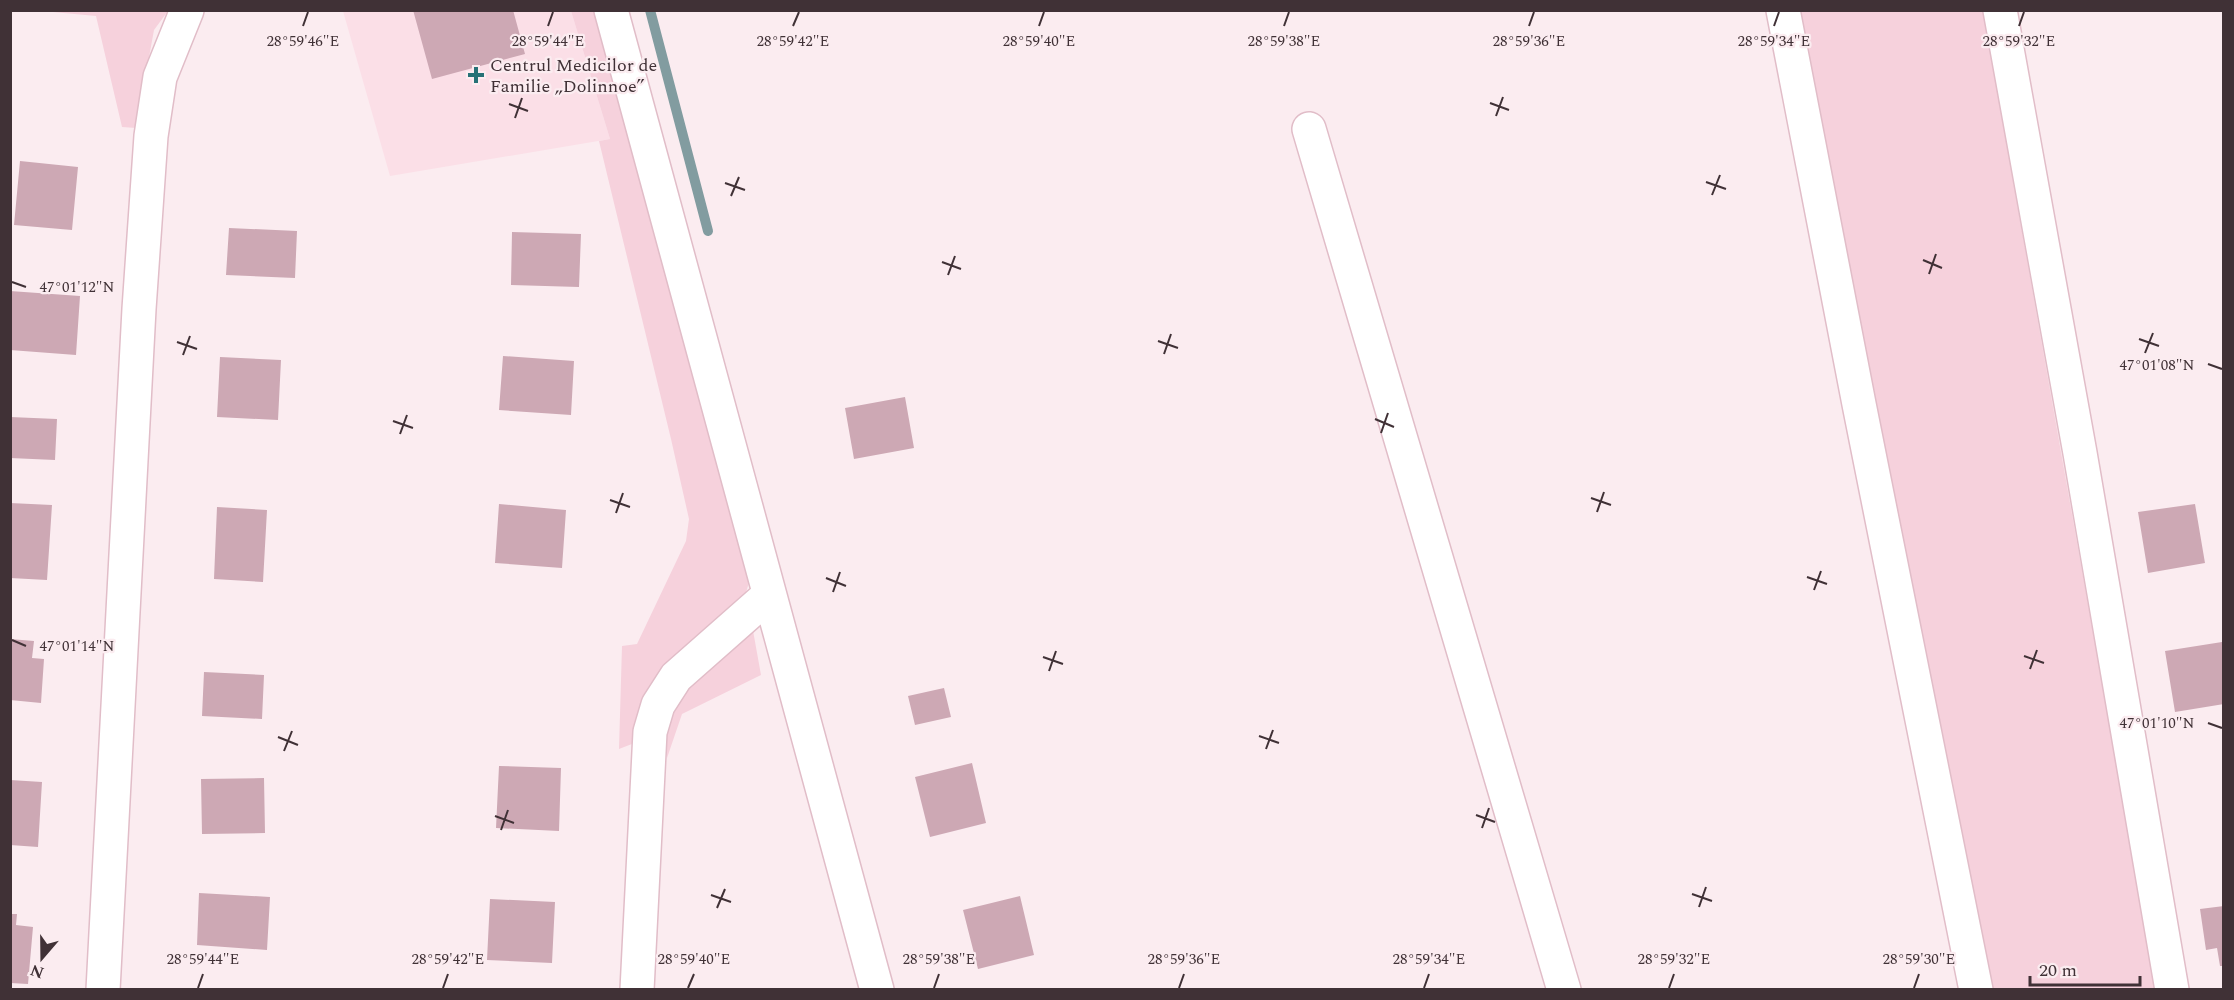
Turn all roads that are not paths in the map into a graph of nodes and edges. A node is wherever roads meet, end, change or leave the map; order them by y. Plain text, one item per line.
1 (187, 10) edge
2 (611, 10) edge
3 (1784, 10) edge
4 (2000, 10) edge
5 (1309, 129) dead end
6 (769, 595) junction
7 (103, 990) edge
8 (637, 990) edge
9 (877, 990) edge
10 (1564, 990) edge
11 (1976, 990) edge
12 (2172, 990) edge

1 - 7 street
2 - 6 street
3 - 11 street
4 - 12 street
5 - 10 street
6 - 8 street
6 - 9 street

